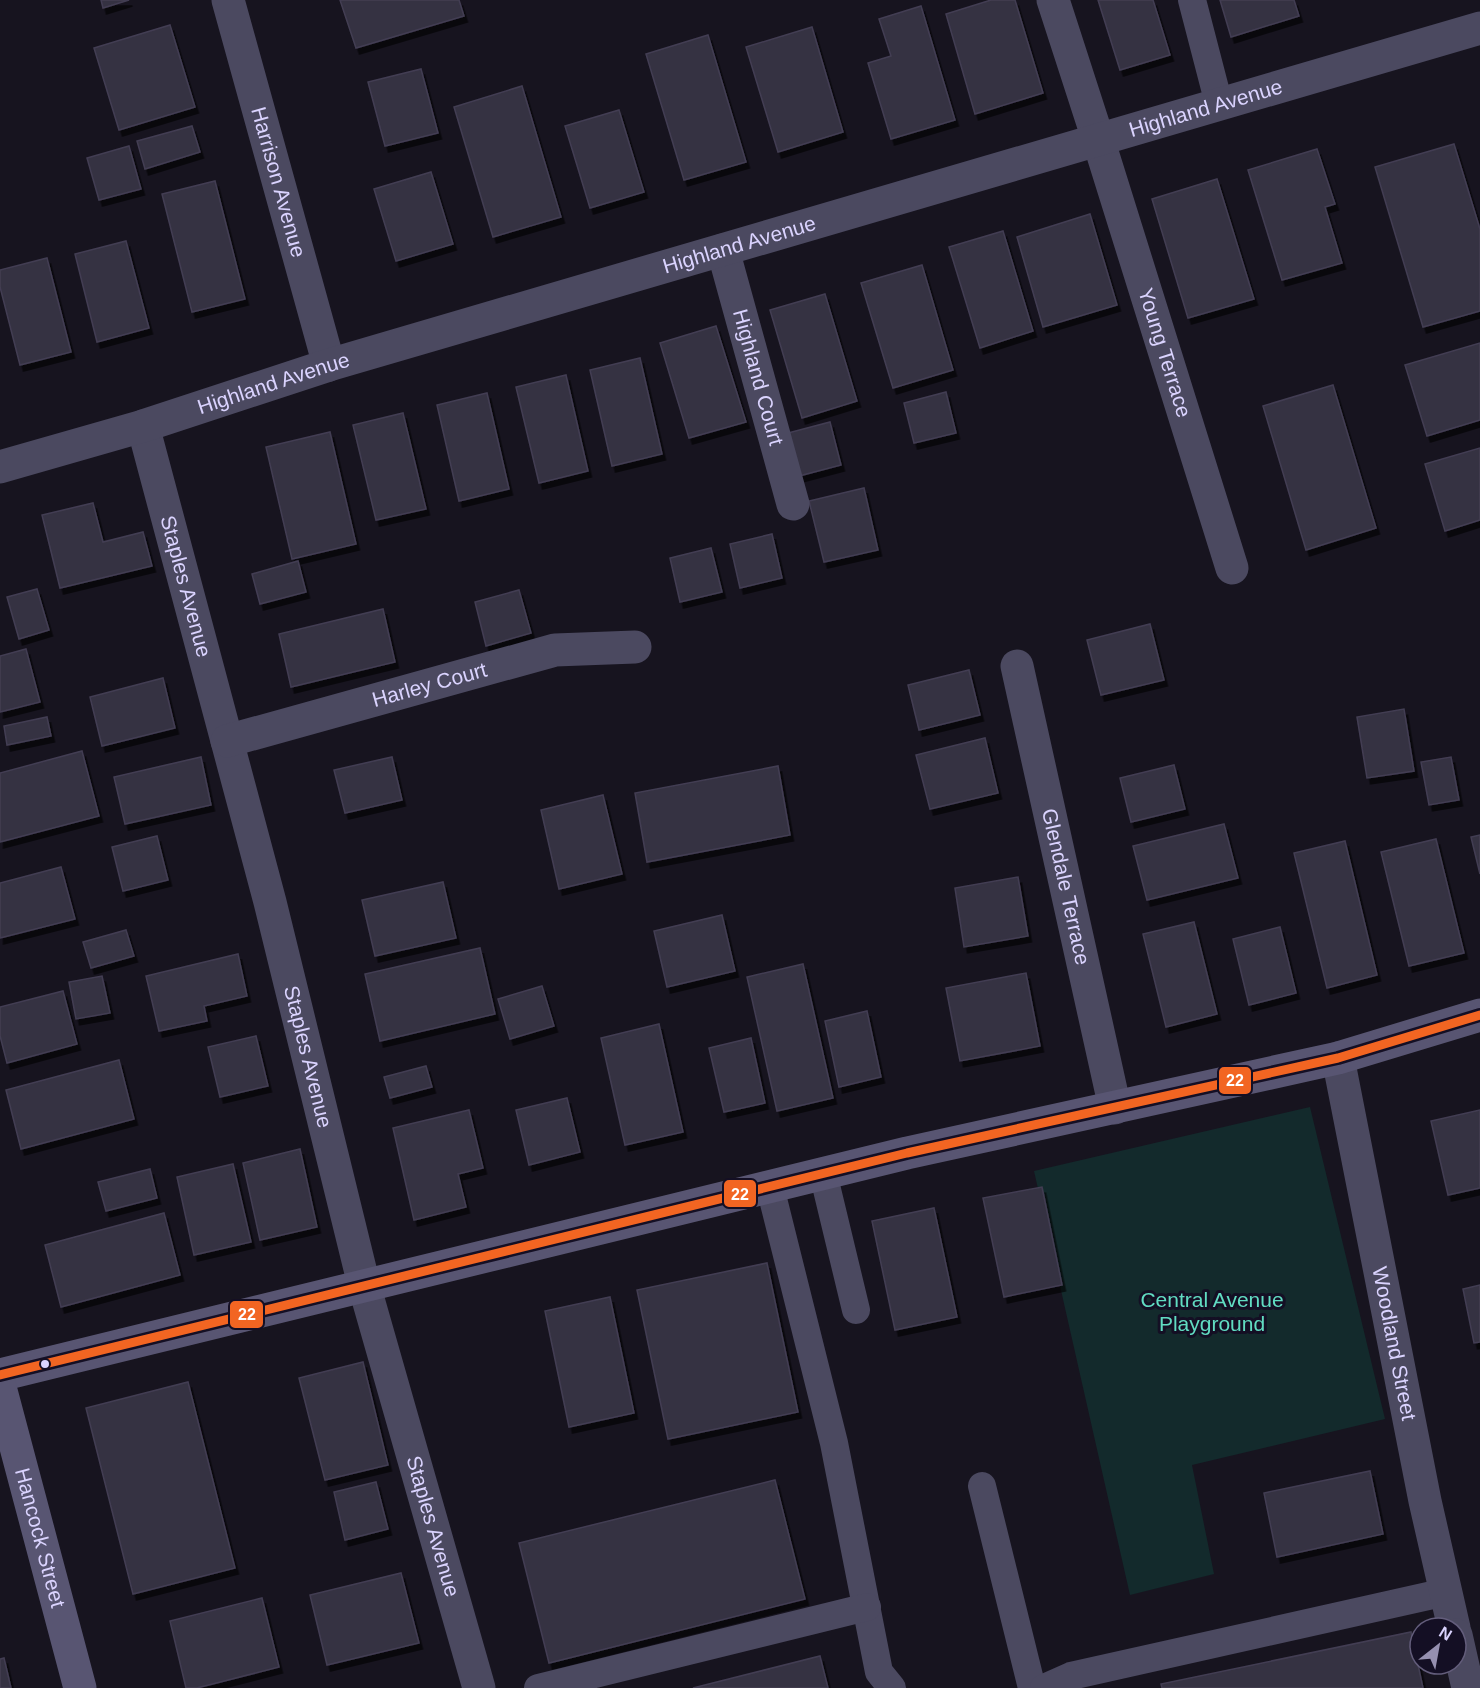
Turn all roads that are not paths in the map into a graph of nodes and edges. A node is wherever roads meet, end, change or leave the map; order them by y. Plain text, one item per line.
1 (228, 0) edge
2 (1053, 0) edge
3 (1192, 0) edge
4 (1480, 28) edge
5 (1219, 104) junction
6 (1098, 139) junction
7 (723, 250) junction
8 (328, 366) junction
9 (143, 426) junction
10 (0, 467) edge
11 (793, 504) dead end
12 (1232, 568) dead end
13 (635, 647) dead end
14 (1017, 666) dead end
15 (227, 741) junction
16 (1480, 1015) edge
17 (1338, 1058) junction
18 (1115, 1108) junction
19 (824, 1173) junction
20 (770, 1187) junction
21 (364, 1285) junction
22 (856, 1310) dead end
23 (0, 1375) edge
24 (0, 1387) edge
25 (982, 1486) dead end
26 (1446, 1592) junction
27 (867, 1607) junction
28 (1451, 1616) edge
29 (80, 1688) edge
30 (479, 1688) edge
31 (538, 1688) edge
32 (892, 1688) edge
33 (1032, 1688) edge
34 (1044, 1688) edge

1 - 8 street, Harrison Avenue
2 - 6 street, Young Terrace
3 - 5 lane
4 - 5 street, Highland Avenue
5 - 6 street, Highland Avenue
6 - 7 street, Highland Avenue
6 - 12 street, Young Terrace
7 - 8 street, Highland Avenue
7 - 11 street, Highland Court
8 - 9 street, Highland Avenue
9 - 10 street, Highland Avenue
9 - 15 street, Staples Avenue
13 - 15 street, Harley Court
14 - 18 street, Glendale Terrace
15 - 21 street, Staples Avenue
16 - 17 street
17 - 18 street
17 - 26 street, Woodland Street
18 - 19 street
19 - 20 street
19 - 22 lane
20 - 21 street
20 - 27 lane
21 - 23 street
21 - 30 street, Staples Avenue
24 - 29 street, Hancock Street
25 - 33 lane
26 - 28 street, Woodland Street
26 - 34 lane
27 - 31 lane
27 - 32 lane

